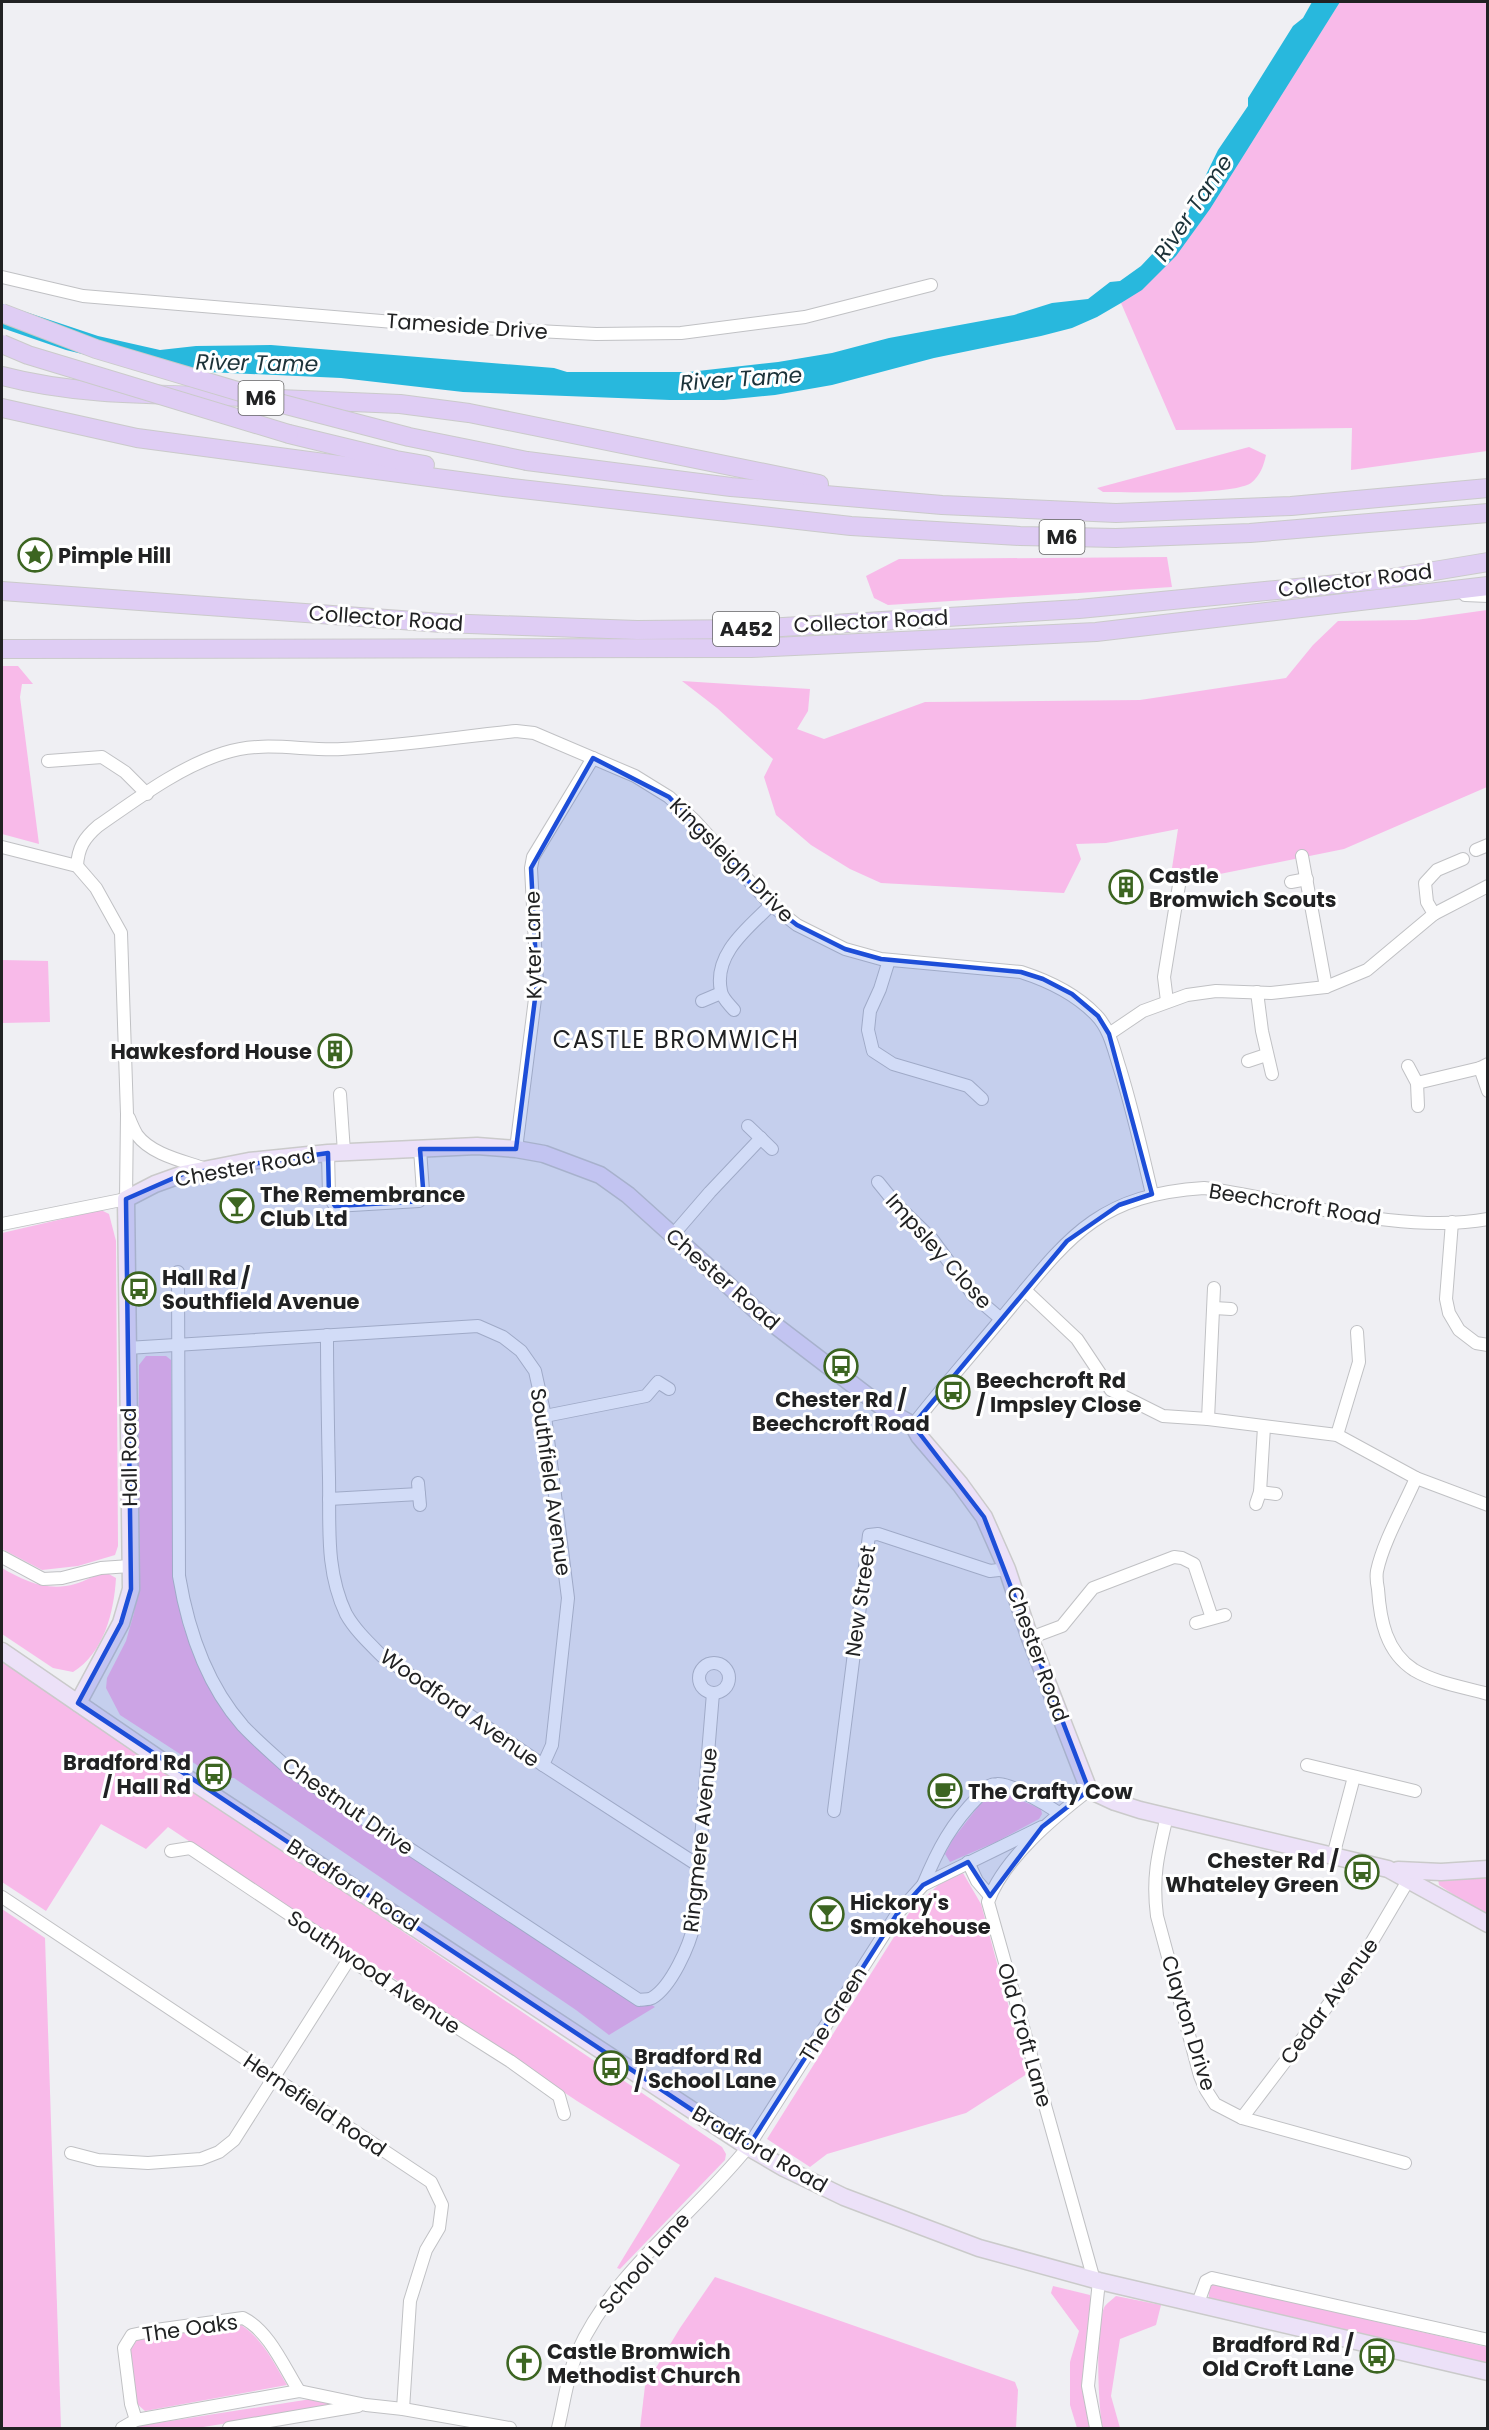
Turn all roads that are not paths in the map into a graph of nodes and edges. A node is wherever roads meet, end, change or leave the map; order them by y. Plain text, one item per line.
1 (2, 277) edge
2 (931, 285) dead end
3 (2, 313) edge
4 (2, 344) edge
5 (2, 376) edge
6 (2, 408) edge
7 (1488, 488) edge
8 (637, 502) junction
9 (942, 505) junction
10 (1488, 513) edge
11 (1488, 562) edge
12 (1488, 575) edge
13 (1380, 580) junction
14 (1488, 586) edge
15 (2, 591) edge
16 (1430, 594) junction
17 (1488, 596) edge
18 (2, 649) edge
19 (593, 758) junction
20 (48, 761) dead end
21 (147, 794) junction
22 (1488, 845) edge
23 (2, 847) edge
24 (1476, 850) dead end
25 (1302, 856) dead end
26 (1463, 859) dead end
27 (77, 866) junction
28 (1180, 879) dead end
29 (1306, 879) junction
30 (1291, 882) dead end
31 (1488, 886) edge
32 (771, 905) junction
33 (1434, 915) junction
34 (889, 960) junction
35 (1326, 987) junction
36 (1257, 992) junction
37 (721, 993) junction
38 (702, 1001) dead end
39 (1167, 1001) junction
40 (734, 1010) dead end
41 (1109, 1034) junction
42 (1266, 1056) junction
43 (1248, 1061) dead end
44 (1408, 1066) dead end
45 (1484, 1066) edge
46 (1272, 1074) dead end
47 (1417, 1083) junction
48 (1488, 1091) edge
49 (340, 1094) dead end
50 (982, 1099) dead end
51 (1418, 1106) dead end
52 (127, 1114) junction
53 (748, 1126) dead end
54 (761, 1138) junction
55 (420, 1149) junction
56 (516, 1149) junction
57 (772, 1149) dead end
58 (336, 1153) junction
59 (206, 1169) junction
60 (878, 1182) dead end
61 (1152, 1194) junction
62 (126, 1200) junction
63 (1488, 1219) edge
64 (1452, 1222) junction
65 (2, 1224) edge
66 (672, 1236) junction
67 (178, 1272) dead end
68 (1214, 1288) dead end
69 (1025, 1290) junction
70 (1214, 1308) junction
71 (1231, 1309) dead end
72 (1001, 1319) junction
73 (1357, 1332) dead end
74 (327, 1335) junction
75 (178, 1344) junction
76 (1488, 1346) edge
77 (127, 1348) junction
78 (669, 1389) dead end
79 (545, 1416) junction
80 (1208, 1419) junction
81 (913, 1425) junction
82 (1264, 1427) junction
83 (1337, 1435) junction
84 (1416, 1479) junction
85 (419, 1494) dead end
86 (1276, 1494) dead end
87 (329, 1498) junction
88 (1488, 1505) edge
89 (2, 1557) edge
90 (130, 1566) junction
91 (1007, 1569) junction
92 (1225, 1615) dead end
93 (1212, 1618) junction
94 (1196, 1623) dead end
95 (1030, 1638) junction
96 (2, 1651) edge
97 (713, 1693) dead end
98 (1488, 1694) edge
99 (78, 1703) junction
100 (543, 1765) junction
101 (1307, 1765) dead end
102 (1354, 1777) junction
103 (1089, 1790) junction
104 (1415, 1791) dead end
105 (834, 1811) dead end
106 (1059, 1813) junction
107 (1167, 1816) junction
108 (1042, 1827) junction
109 (171, 1851) dead end
110 (1333, 1856) junction
111 (968, 1862) junction
112 (699, 1864) junction
113 (1388, 1869) junction
114 (1488, 1869) edge
115 (1409, 1879) junction
116 (923, 1885) junction
117 (990, 1896) junction
118 (2, 1897) edge
119 (1488, 1924) edge
120 (349, 1959) junction
121 (639, 2000) joint
122 (275, 2077) junction
123 (564, 2114) dead end
124 (1242, 2118) junction
125 (748, 2147) junction
126 (71, 2153) dead end
127 (1405, 2163) dead end
128 (1096, 2280) junction
129 (1198, 2303) junction
130 (1488, 2340) edge
131 (1488, 2372) edge
132 (298, 2391) junction
133 (366, 2405) junction
134 (403, 2409) junction
135 (136, 2420) junction
136 (122, 2428) edge
137 (229, 2428) edge
138 (510, 2428) edge
139 (558, 2428) edge
140 (1096, 2428) edge

1 - 2 street, Tameside Drive
3 - 9 highway, M6, bridge
4 - 8 highway, M6, bridge
5 - 9 highway
6 - 8 highway
7 - 9 highway, M6
8 - 10 highway, M6
11 - 13 highway, Collector Road / A452
12 - 13 highway
13 - 15 highway, Collector Road / A452
14 - 16 highway, Collector Road / A452
16 - 17 street
16 - 18 highway, Collector Road / A452
19 - 21 street, Kingsleigh Drive
19 - 32 street, Kingsleigh Drive
19 - 56 street, Kyter Lane
20 - 21 street
21 - 27 street, Kingsleigh Drive
22 - 24 street
23 - 27 street
25 - 29 street
26 - 33 street
27 - 52 street
28 - 39 street
29 - 30 street
29 - 35 street
31 - 33 street
32 - 34 street, Kingsleigh Drive
32 - 37 street
33 - 35 street
34 - 41 street, Kingsleigh Drive
34 - 50 street
35 - 36 street
36 - 39 street
36 - 42 street
37 - 38 street
37 - 40 street
39 - 41 street
41 - 61 street, Kingsleigh Drive
42 - 43 street
42 - 46 street
44 - 47 street
45 - 47 street
45 - 48 street
47 - 51 street
49 - 58 street
52 - 59 street
52 - 62 street
53 - 54 street
54 - 57 street
54 - 66 street
55 - 56 main road, Chester Road
55 - 58 main road, Chester Road
55 - 58 street
56 - 66 main road, Chester Road
58 - 59 main road, Chester Road
59 - 62 main road, Chester Road
60 - 72 street, Impsley Close
61 - 64 street, Beechcroft Road
61 - 69 street, Beechcroft Road
62 - 65 street
62 - 77 main road, Hall Road
63 - 64 street, Beechcroft Road
64 - 76 street
66 - 81 main road, Chester Road
67 - 75 street, Chestnut Drive
68 - 70 street
69 - 72 street, Beechcroft Road
69 - 80 street
70 - 71 street
70 - 80 street
72 - 81 street, Beechcroft Road
73 - 83 street
74 - 75 street, Southfield Avenue
74 - 79 street, Southfield Avenue
74 - 87 street, Woodford Avenue
75 - 77 street, Southfield Avenue
75 - 121 street, Chestnut Drive
77 - 90 main road, Hall Road
78 - 79 street
79 - 100 street, Southfield Avenue
80 - 82 street
81 - 91 main road, Chester Road
82 - 83 street
82 - 86 street
83 - 84 street
84 - 88 street
84 - 98 street
85 - 87 street
87 - 100 street, Woodford Avenue
89 - 90 street
90 - 99 main road, Hall Road
91 - 95 main road, Chester Road
91 - 105 street, New Street
92 - 93 street
93 - 94 street
93 - 95 street
95 - 103 main road, Chester Road
96 - 99 main road, Bradford Road
97 - 112 street, Ringmere Avenue
99 - 125 main road, Bradford Road
100 - 112 street, Woodford Avenue
101 - 102 street
102 - 104 street
102 - 110 street
103 - 106 street
103 - 107 main road
106 - 108 street
106 - 116 street, The Green
107 - 110 main road
107 - 124 street, Clayton Drive
108 - 111 street, The Green
108 - 117 street
109 - 120 street, Southwood Avenue
110 - 113 main road
111 - 116 street, The Green
111 - 117 street
112 - 121 street, Ringmere Avenue
113 - 114 main road
113 - 115 main road
115 - 119 main road
115 - 124 street, Cedar Avenue
116 - 125 street, The Green
117 - 128 street, Old Croft Lane
118 - 122 street, Hernefield Road
120 - 122 street
120 - 123 street, Southwood Avenue
122 - 126 street
122 - 134 street, Hernefield Road
124 - 127 street, Clayton Drive
125 - 128 main road, Bradford Road
125 - 139 street, School Lane
128 - 129 main road, Bradford Road
128 - 140 street, Old Croft Lane
129 - 130 street
129 - 131 main road, Bradford Road
132 - 133 street
132 - 135 street
132 - 135 street, The Oaks
133 - 134 street
133 - 137 street
134 - 138 street
135 - 136 street

